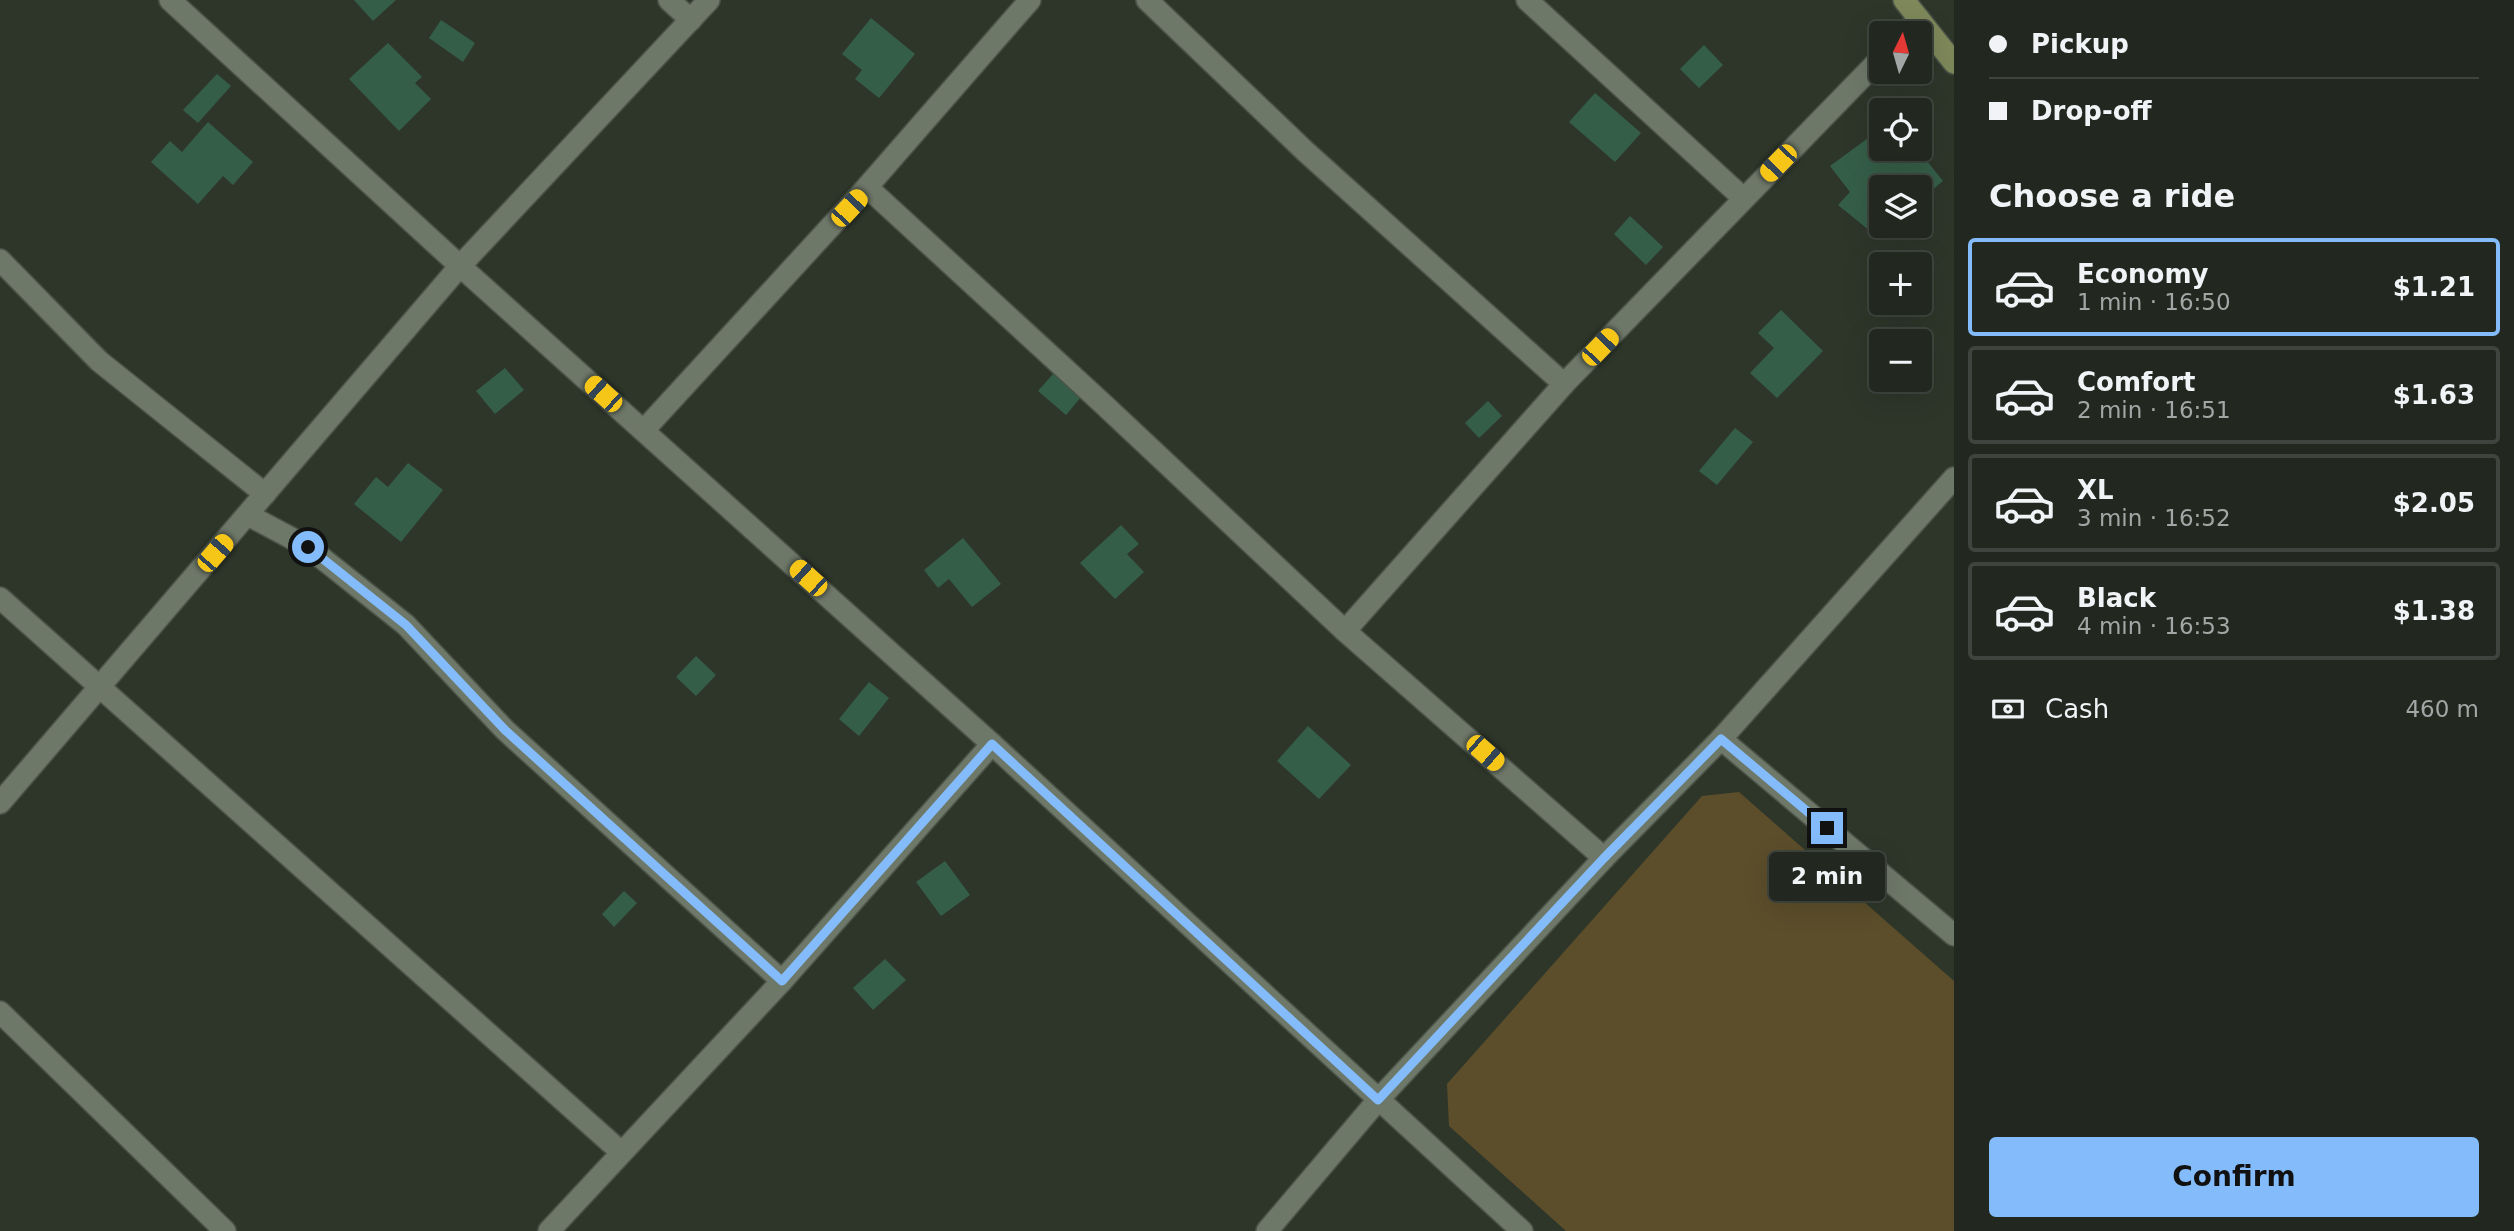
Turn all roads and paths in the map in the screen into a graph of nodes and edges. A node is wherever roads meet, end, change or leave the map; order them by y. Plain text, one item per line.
1 (170, 0) edge
2 (669, 0) edge
3 (709, 0) edge
4 (1030, 0) edge
5 (1147, 0) edge
6 (1527, 0) edge
7 (1904, 0) edge
8 (691, 20) junction
9 (1910, 21) edge
10 (1932, 44) edge
11 (1954, 63) edge
12 (1869, 70) edge
13 (867, 187) junction
14 (1743, 198) junction
15 (0, 260) edge
16 (460, 266) junction
17 (1564, 384) junction
18 (644, 430) junction
19 (1954, 478) edge
20 (265, 494) junction
21 (248, 515) junction
22 (0, 598) edge
23 (1345, 631) junction
24 (99, 688) junction
25 (1721, 739) junction
26 (992, 744) junction
27 (0, 803) edge
28 (1604, 858) junction
29 (1954, 935) edge
30 (782, 981) junction
31 (0, 1012) edge
32 (1378, 1100) junction
33 (621, 1152) junction
34 (225, 1231) edge
35 (549, 1231) edge
36 (1267, 1231) edge
37 (1522, 1231) edge

1 - 16 street
2 - 8 street
3 - 8 street
4 - 13 street
5 - 17 street
6 - 14 street
7 - 9 street
8 - 16 street
10 - 11 street
12 - 14 street
13 - 18 street
13 - 23 street
14 - 17 street
15 - 20 street
16 - 18 street
16 - 20 street
17 - 23 street
18 - 26 street
19 - 25 street
20 - 21 street
21 - 24 street
21 - 30 street
22 - 24 street
23 - 28 street
24 - 27 street
24 - 33 street
25 - 28 street
25 - 29 street
26 - 30 street
26 - 32 street
28 - 32 street
30 - 33 street
31 - 34 street
32 - 36 street
32 - 37 street
33 - 35 street

